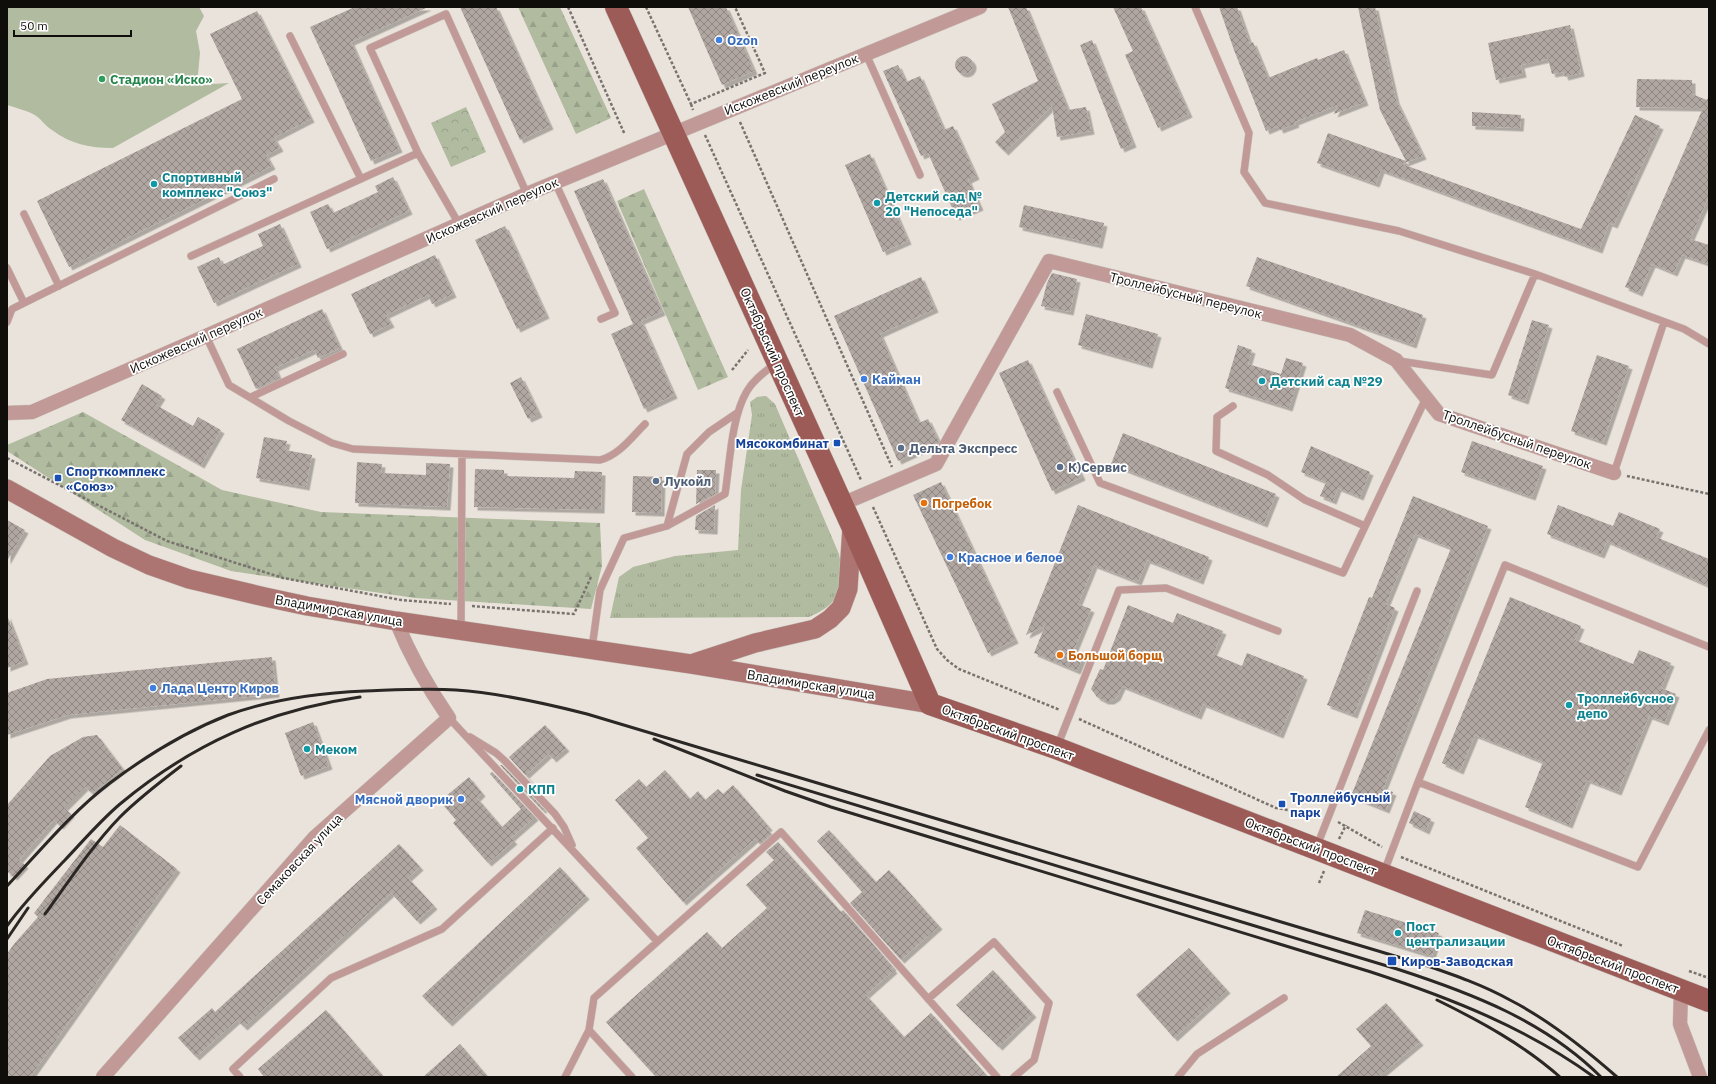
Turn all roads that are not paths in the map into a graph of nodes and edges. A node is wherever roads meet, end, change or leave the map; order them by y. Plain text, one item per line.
1 (616, 7) edge
2 (980, 7) edge
3 (1195, 7) edge
4 (290, 36) dead end
5 (866, 54) junction
6 (674, 132) junction
7 (418, 153) junction
8 (920, 175) dead end
9 (274, 179) dead end
10 (361, 179) junction
11 (555, 182) junction
12 (527, 194) junction
13 (24, 214) dead end
14 (459, 224) junction
15 (191, 256) dead end
16 (7, 268) edge
17 (1535, 274) junction
18 (59, 286) junction
19 (24, 303) junction
20 (600, 319) dead end
21 (7, 322) edge
22 (1664, 322) junction
23 (206, 336) junction
24 (1709, 336) edge
25 (1700, 338) junction
26 (1709, 344) edge
27 (343, 354) dead end
28 (1396, 360) junction
29 (777, 363) junction
30 (1057, 392) dead end
31 (251, 397) junction
32 (1426, 398) junction
33 (1233, 406) dead end
34 (737, 412) junction
35 (7, 413) edge
36 (645, 424) dead end
37 (462, 455) junction
38 (1614, 473) joint
39 (7, 489) edge
40 (842, 504) junction
41 (667, 526) junction
42 (852, 526) junction
43 (1365, 526) junction
44 (1417, 591) dead end
45 (396, 621) junction
46 (461, 631) junction
47 (1278, 631) dead end
48 (1709, 647) edge
49 (591, 650) junction
50 (691, 664) junction
51 (930, 704) junction
52 (449, 718) junction
53 (1709, 730) edge
54 (462, 732) junction
55 (1056, 748) junction
56 (1418, 782) junction
57 (553, 828) junction
58 (1315, 849) junction
59 (574, 851) junction
60 (1384, 874) junction
61 (657, 941) junction
62 (1681, 990) junction
63 (1284, 998) dead end
64 (928, 999) junction
65 (1709, 1001) edge
66 (589, 1030) junction
67 (103, 1077) edge
68 (240, 1077) edge
69 (565, 1077) edge
70 (632, 1077) edge
71 (997, 1077) edge
72 (1014, 1077) edge
73 (1178, 1077) edge
74 (1700, 1077) edge

1 - 6 main road, Октябрьский проспект
2 - 5 street, Искожевский переулок
3 - 17 lane
4 - 10 lane
5 - 6 street, Искожевский переулок
5 - 8 lane
6 - 11 street, Искожевский переулок
6 - 29 main road, Октябрьский проспект
7 - 10 lane
7 - 12 lane
7 - 14 lane
9 - 18 lane
10 - 15 lane
11 - 12 street, Искожевский переулок
11 - 20 lane
12 - 14 street, Искожевский переулок
13 - 18 lane
14 - 23 street, Искожевский переулок
16 - 19 lane
17 - 22 lane
17 - 28 lane
18 - 19 lane
19 - 21 lane
22 - 25 lane
22 - 38 lane
23 - 31 lane
23 - 35 street, Искожевский переулок
24 - 25 lane
25 - 26 lane
27 - 31 lane
28 - 32 street, Троллейбусный переулок
28 - 40 street, Троллейбусный переулок
29 - 34 lane
29 - 40 main road, Октябрьский проспект
30 - 43 lane
31 - 37 lane
32 - 38 street, Троллейбусный переулок
32 - 43 lane
33 - 43 lane
34 - 41 lane
34 - 41 lane
36 - 37 lane
37 - 46 lane
39 - 45 main road, Владимирская улица
40 - 42 main road, Октябрьский проспект
41 - 49 lane
42 - 50 main road, Владимирская улица
42 - 51 main road, Октябрьский проспект
44 - 58 lane
45 - 46 main road, Владимирская улица
45 - 52 street
46 - 49 main road, Владимирская улица
47 - 55 lane
48 - 56 lane
49 - 50 main road, Владимирская улица
50 - 51 main road, Владимирская улица
51 - 55 main road, Октябрьский проспект
52 - 54 lane
52 - 67 street, Семаковская улица
53 - 56 lane
54 - 57 lane
54 - 59 lane
55 - 58 main road, Октябрьский проспект
56 - 60 lane
57 - 59 lane
57 - 68 lane
58 - 60 main road, Октябрьский проспект
59 - 61 lane
60 - 62 main road, Октябрьский проспект
61 - 64 lane
61 - 66 lane
62 - 65 main road, Октябрьский проспект
62 - 74 street
63 - 73 lane
64 - 71 lane
64 - 72 lane
66 - 69 lane
66 - 70 lane

